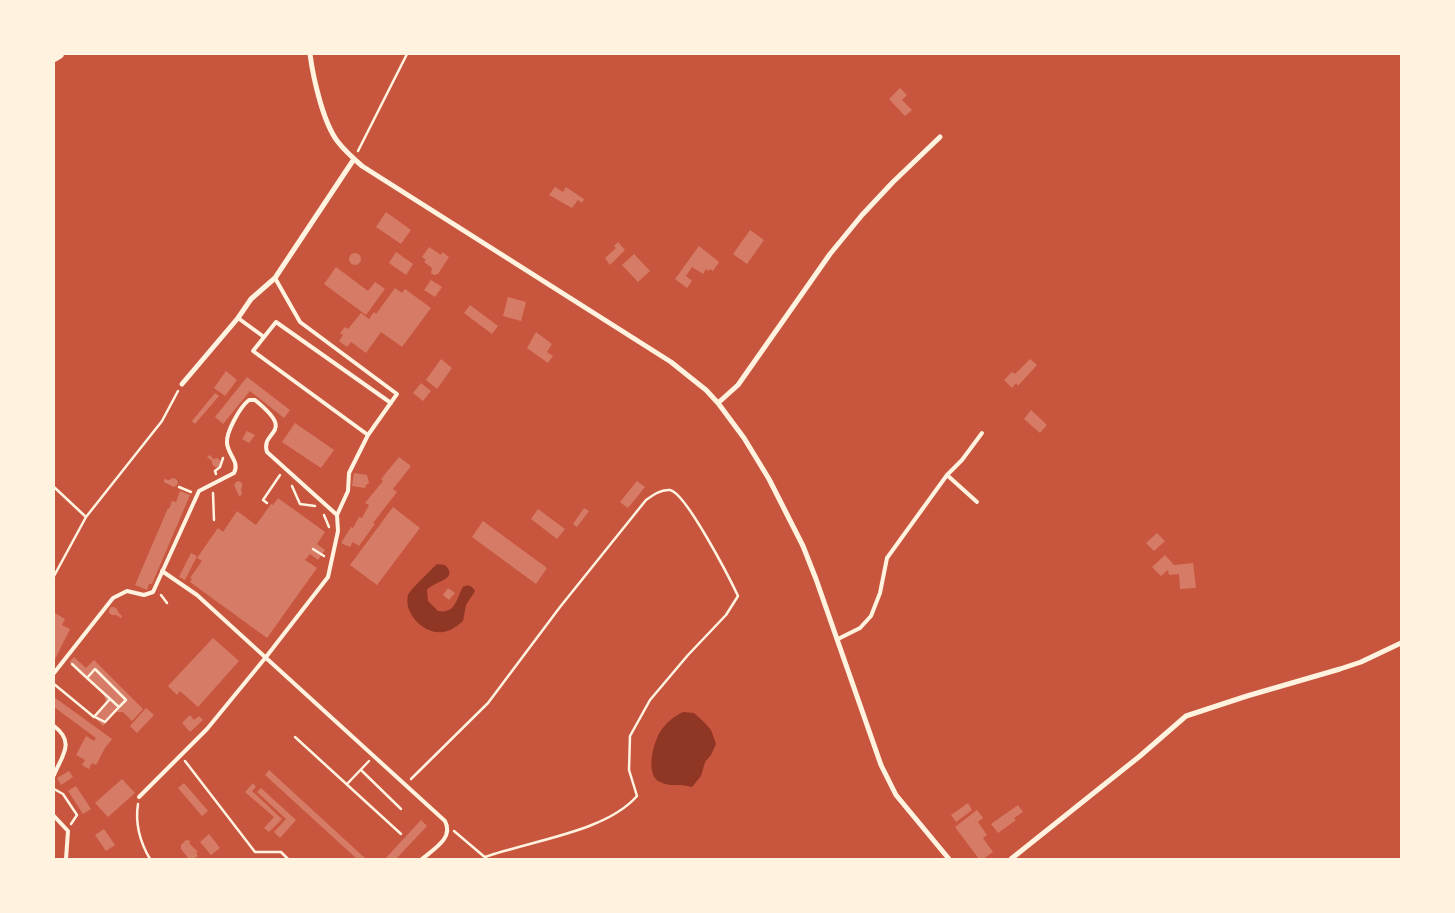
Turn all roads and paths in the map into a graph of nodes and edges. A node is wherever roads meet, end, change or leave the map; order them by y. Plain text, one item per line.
1 (59, 54) edge
2 (310, 54) edge
3 (407, 54) edge
4 (54, 57) edge
5 (940, 136) dead end
6 (354, 159) junction
7 (274, 278) junction
8 (238, 318) junction
9 (264, 337) junction
10 (182, 384) joint
11 (391, 403) junction
12 (718, 404) junction
13 (982, 433) dead end
14 (368, 435) junction
15 (229, 451) junction
16 (285, 468) junction
17 (289, 471) junction
18 (947, 475) junction
19 (214, 483) junction
20 (54, 487) edge
21 (179, 487) dead end
22 (197, 495) junction
23 (976, 502) dead end
24 (267, 503) dead end
25 (321, 507) dead end
26 (324, 514) dead end
27 (337, 515) junction
28 (86, 517) junction
29 (214, 520) dead end
30 (338, 530) junction
31 (313, 549) dead end
32 (332, 561) junction
33 (162, 571) junction
34 (54, 576) edge
35 (838, 639) junction
36 (1401, 643) edge
37 (266, 657) junction
38 (70, 663) dead end
39 (54, 673) edge
40 (87, 678) junction
41 (54, 684) edge
42 (110, 699) junction
43 (118, 707) junction
44 (94, 716) junction
45 (54, 726) edge
46 (295, 737) dead end
47 (181, 756) junction
48 (373, 756) junction
49 (361, 770) junction
50 (54, 775) edge
51 (347, 784) junction
52 (405, 785) junction
53 (54, 789) edge
54 (139, 797) joint
55 (401, 809) dead end
56 (54, 816) edge
57 (448, 826) junction
58 (68, 831) junction
59 (401, 834) dead end
60 (486, 858) edge
61 (66, 859) edge
62 (150, 859) edge
63 (288, 859) edge
64 (422, 859) edge
65 (949, 859) edge
66 (1011, 859) edge

1 - 4 main road
2 - 6 street
3 - 6 path
5 - 12 street
6 - 7 street
6 - 12 street
7 - 8 street
7 - 11 lane
8 - 9 lane
8 - 10 street
9 - 11 lane
9 - 14 lane
10 - 28 path
11 - 14 lane
12 - 35 street
13 - 18 lane
14 - 27 lane
15 - 16 lane
15 - 19 path
15 - 19 lane
16 - 17 lane
16 - 24 path
17 - 25 path
17 - 27 lane
18 - 23 lane
18 - 35 lane
19 - 22 lane
19 - 29 path
20 - 28 path
21 - 22 path
22 - 33 lane
26 - 30 path
27 - 30 lane
28 - 34 path
30 - 32 lane
31 - 32 path
32 - 37 lane
33 - 37 lane
33 - 39 lane
35 - 65 street
36 - 66 street
37 - 47 lane
37 - 48 lane
38 - 40 path
40 - 42 path
40 - 43 path
41 - 44 path
42 - 43 path
42 - 44 path
43 - 44 path
45 - 50 lane
46 - 51 path
47 - 54 lane
47 - 63 path
48 - 49 path
48 - 52 lane
49 - 51 path
49 - 55 path
51 - 59 path
52 - 57 lane
52 - 60 path
53 - 58 path
54 - 62 path
56 - 58 lane
57 - 60 path
57 - 64 lane
58 - 61 lane

